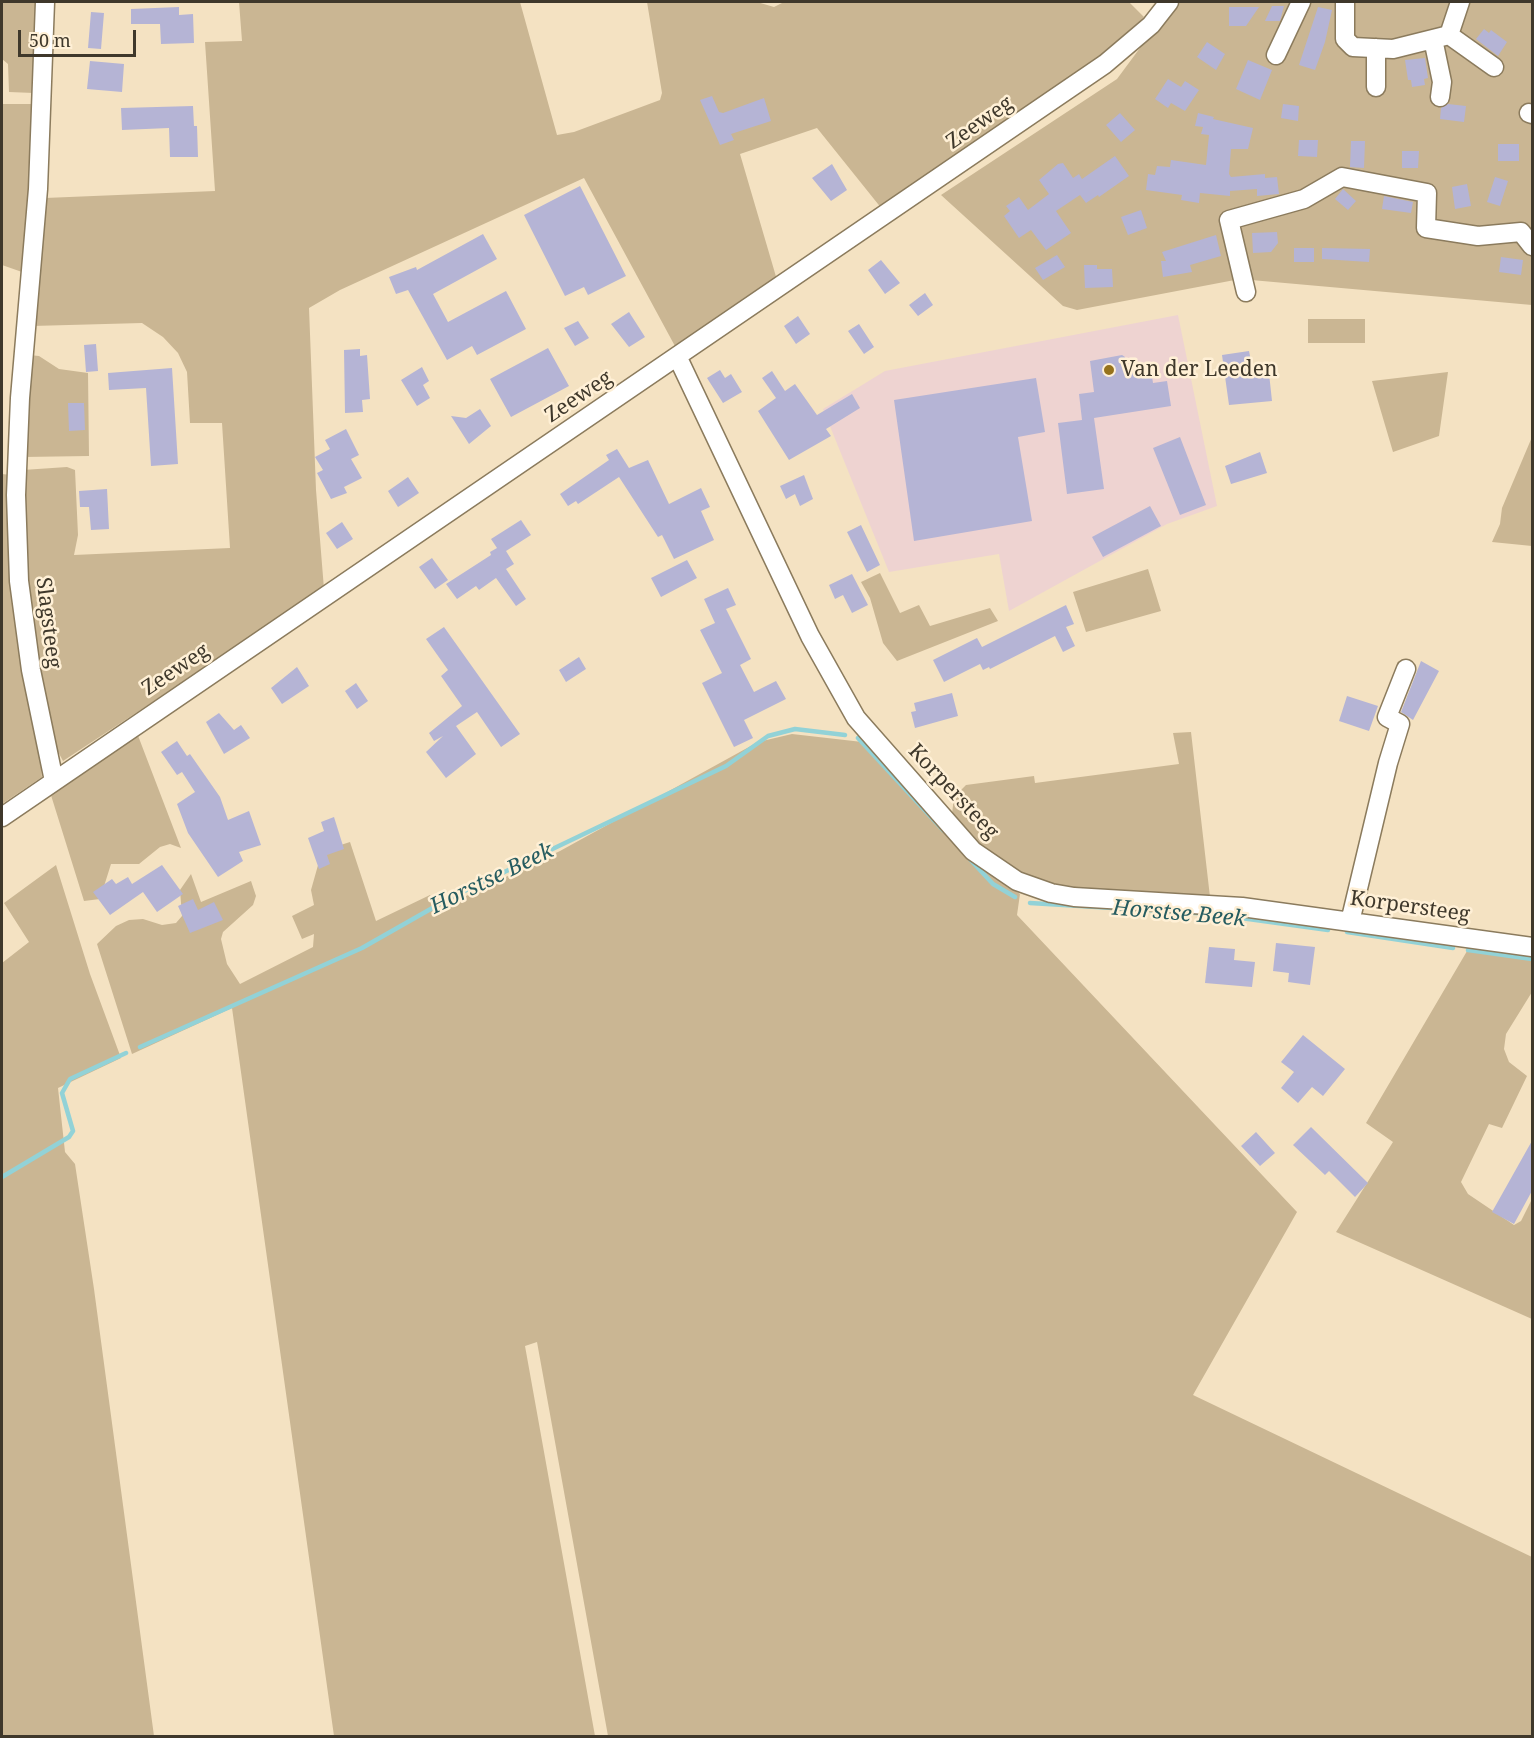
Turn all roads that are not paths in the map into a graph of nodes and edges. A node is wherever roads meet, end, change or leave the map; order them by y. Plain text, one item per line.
1 (45, 2) edge
2 (1169, 2) edge
3 (1301, 2) edge
4 (1345, 2) edge
5 (1460, 2) edge
6 (1441, 37) junction
7 (1376, 48) junction
8 (1276, 55) dead end
9 (1494, 68) dead end
10 (1376, 87) dead end
11 (1440, 97) dead end
12 (1533, 246) edge
13 (1246, 292) dead end
14 (678, 358) junction
15 (1406, 669) dead end
16 (54, 781) junction
17 (2, 816) edge
18 (1350, 922) junction
19 (1533, 947) edge

1 - 16 street, Slagsteeg
2 - 14 street, Zeeweg
3 - 8 street
4 - 7 street
5 - 6 street
6 - 7 street
6 - 9 street
6 - 11 street
7 - 10 street
12 - 13 street
14 - 16 street, Zeeweg
14 - 18 street, Korpersteeg
15 - 18 street
16 - 17 street, Zeeweg
18 - 19 street, Korpersteeg

